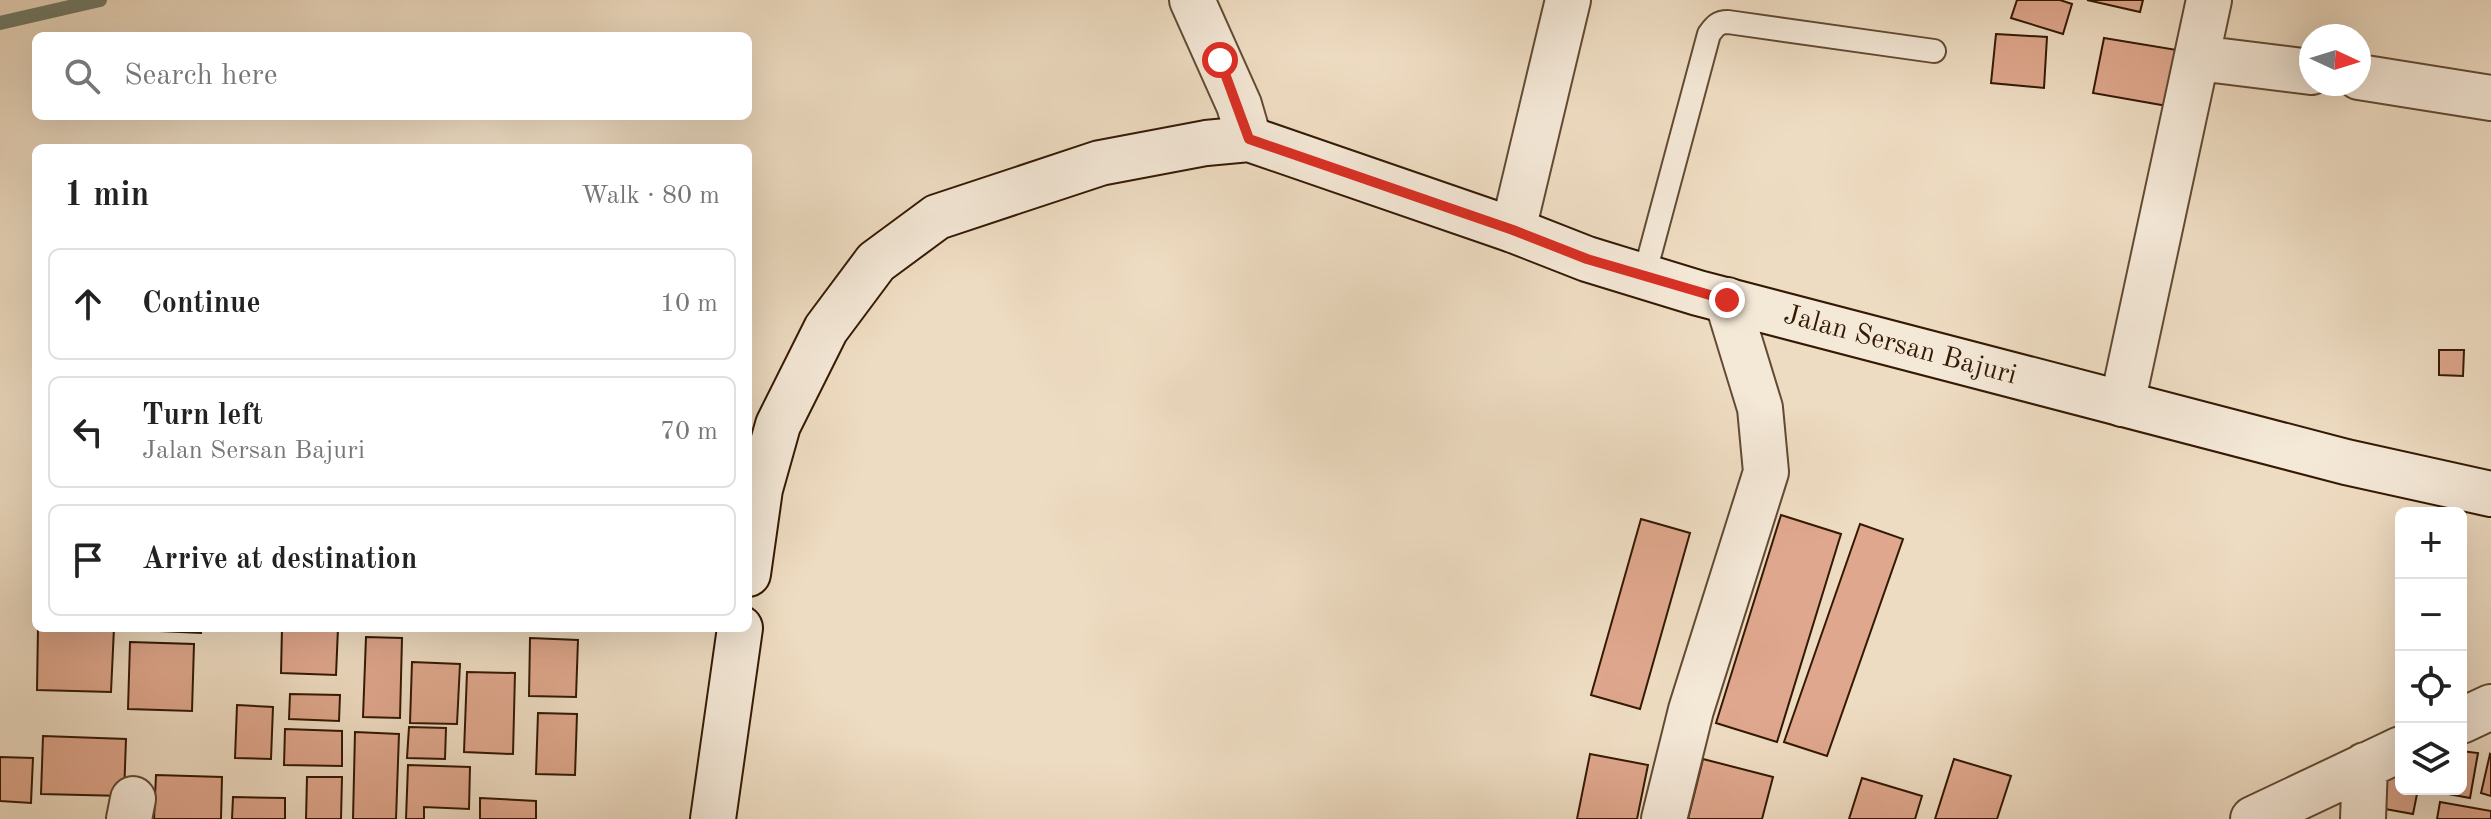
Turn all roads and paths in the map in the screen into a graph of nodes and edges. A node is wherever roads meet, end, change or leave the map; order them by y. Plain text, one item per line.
1 (1192, 0) edge
2 (1568, 0) edge
3 (2209, 0) edge
4 (1934, 51) dead end
5 (2198, 58) junction
6 (2299, 71) edge
7 (2371, 79) edge
8 (2491, 98) edge
9 (1249, 139) junction
10 (1513, 230) junction
11 (1644, 276) junction
12 (1727, 300) junction
13 (2122, 404) junction
14 (2491, 494) edge
15 (752, 546) edge
16 (739, 632) edge
17 (2491, 707) edge
18 (2467, 718) edge
19 (2383, 757) edge
20 (713, 819) edge
21 (1664, 819) edge
22 (2253, 819) edge
23 (2363, 819) edge

1 - 9 main road
2 - 10 main road
3 - 5 main road
4 - 11 lane
5 - 6 main road
5 - 13 main road
7 - 8 main road
9 - 10 main road, Jalan Sersan Bajuri
9 - 15 main road, Jalan Sersan Bajuri
10 - 11 main road, Jalan Sersan Bajuri
11 - 12 main road, Jalan Sersan Bajuri
12 - 13 main road, Jalan Sersan Bajuri
12 - 21 main road
13 - 14 main road, Jalan Sersan Bajuri
16 - 20 main road
17 - 18 main road
19 - 22 main road
19 - 23 main road

